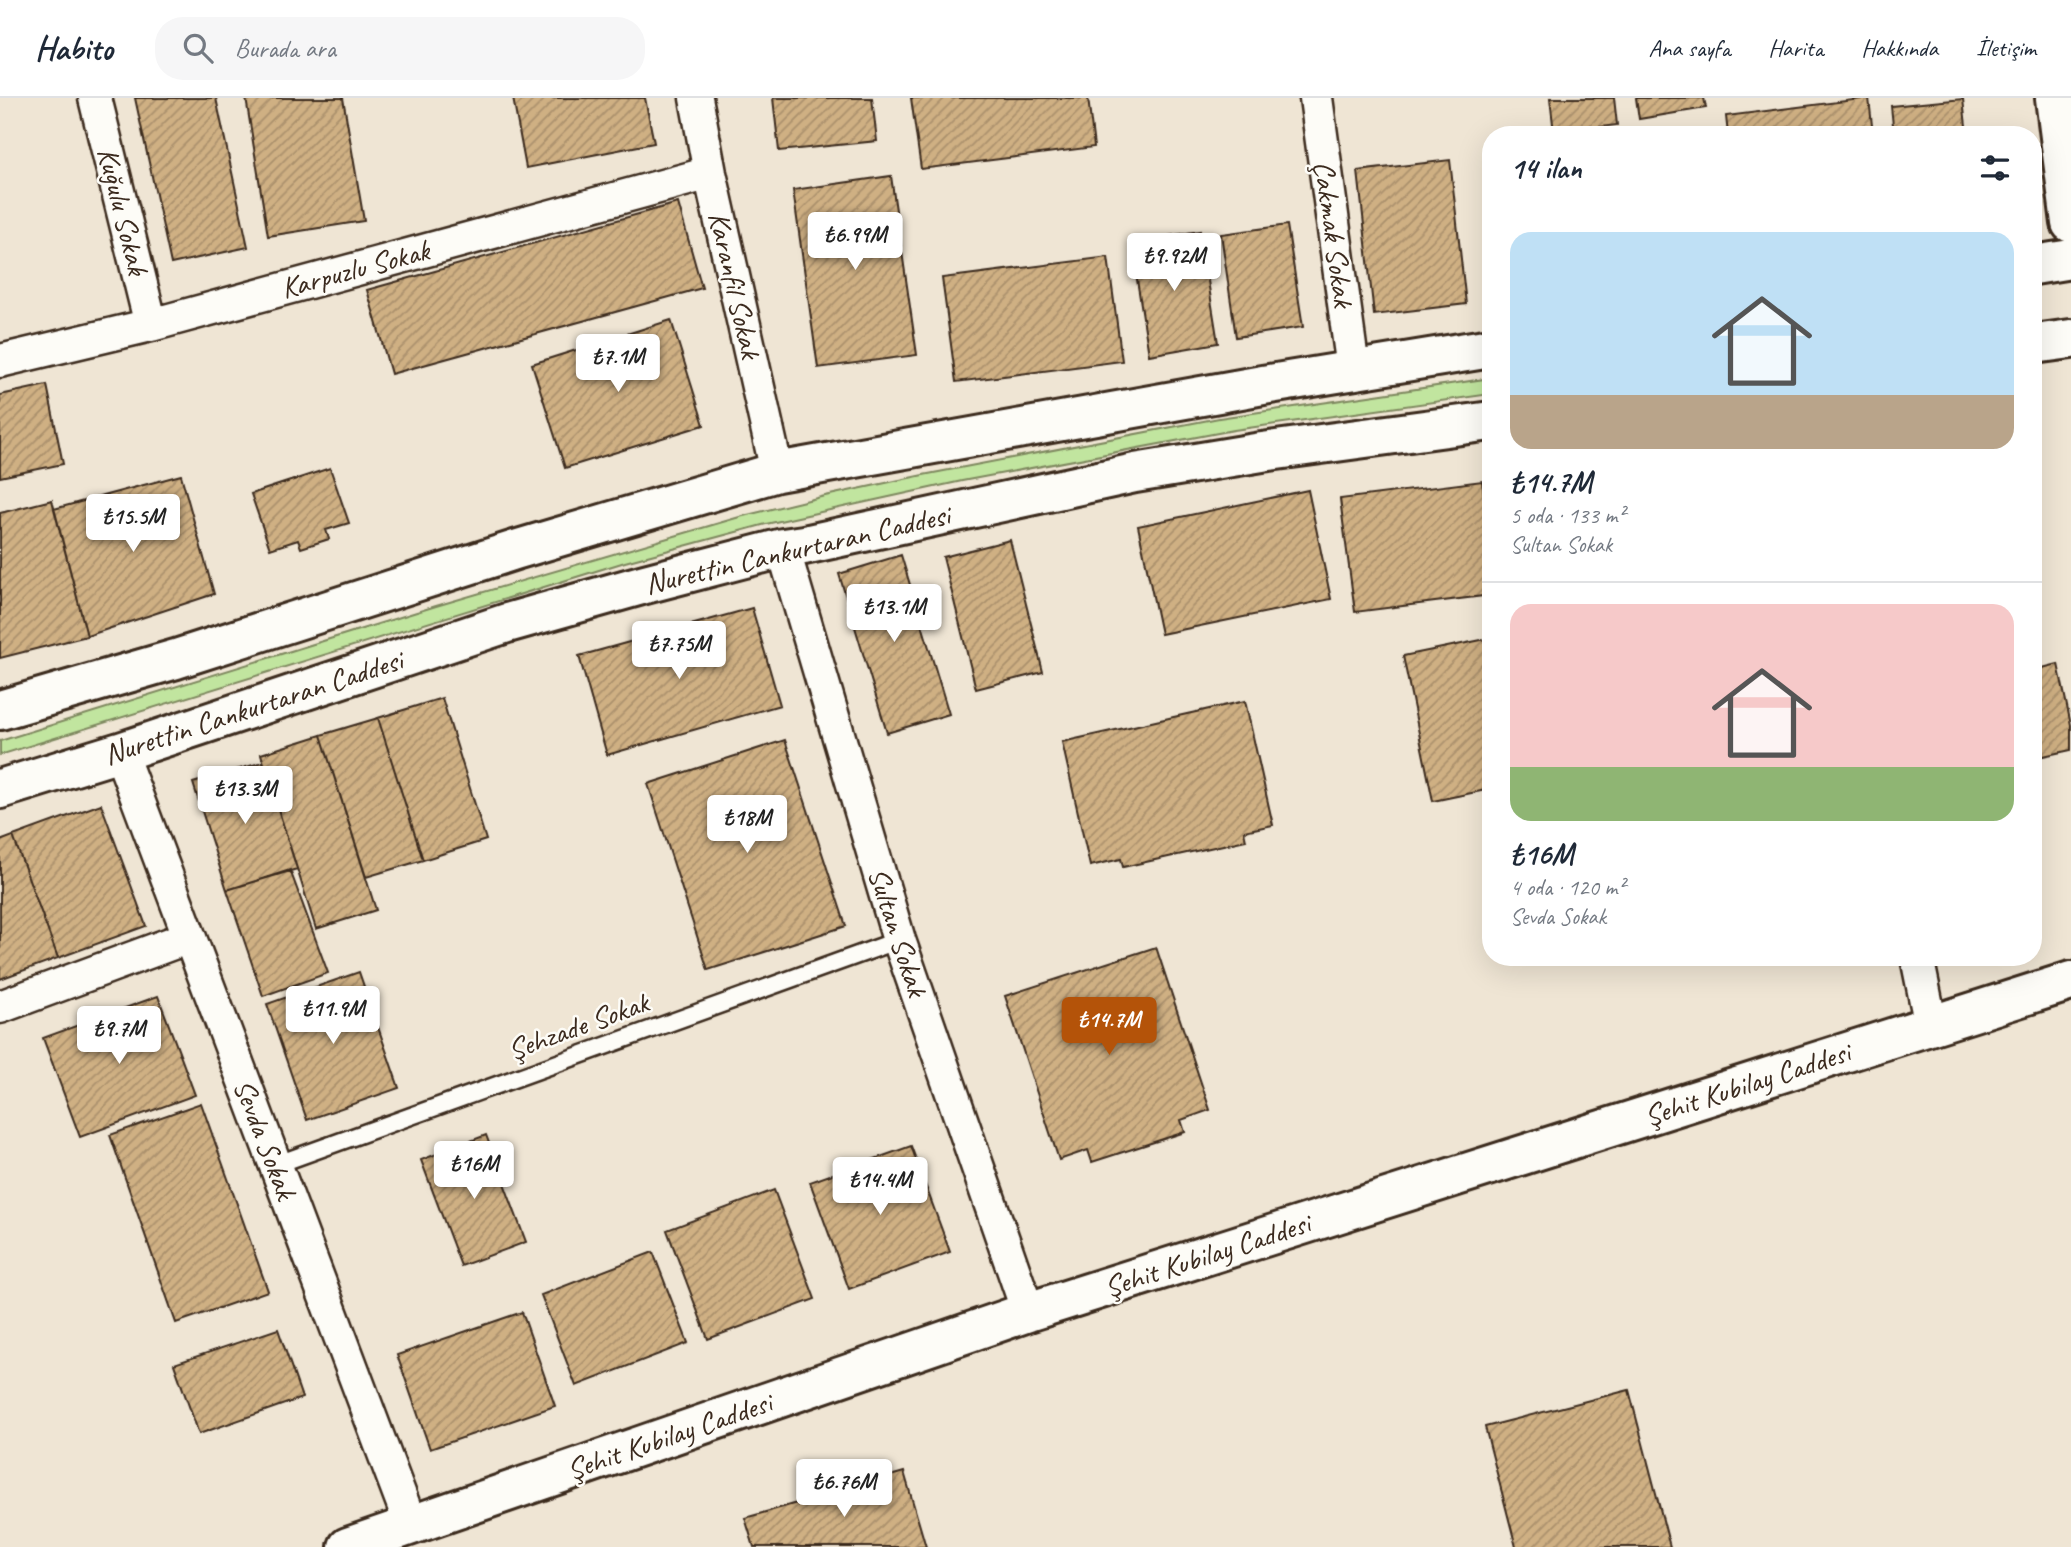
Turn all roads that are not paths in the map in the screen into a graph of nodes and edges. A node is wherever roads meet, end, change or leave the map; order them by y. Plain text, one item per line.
1 (95, 98) edge
2 (696, 98) edge
3 (1316, 98) edge
4 (2055, 98) edge
5 (710, 173) junction
6 (2071, 223) edge
7 (2071, 259) edge
8 (2042, 264) edge
9 (151, 325) junction
10 (2071, 339) edge
11 (2042, 343) edge
12 (1482, 349) edge
13 (0, 362) edge
14 (1353, 369) junction
15 (1482, 422) edge
16 (777, 472) junction
17 (783, 548) junction
18 (0, 710) edge
19 (120, 752) junction
20 (0, 789) edge
21 (189, 937) junction
22 (899, 940) junction
23 (1919, 966) edge
24 (2071, 981) edge
25 (0, 1007) edge
26 (1931, 1026) junction
27 (275, 1165) junction
28 (1028, 1312) junction
29 (411, 1525) junction
30 (348, 1547) edge

1 - 9 street, Kuğulu Sokak
2 - 5 street, Karanfil Sokak
3 - 14 street, Çakmak Sokak
4 - 6 street
5 - 9 street, Karpuzlu Sokak
5 - 16 street, Karanfil Sokak
7 - 8 street
9 - 13 street, Karpuzlu Sokak
10 - 11 street
12 - 14 street
14 - 16 street
15 - 17 street, Nurettin Cankurtaran Caddesi
16 - 18 street
17 - 19 street, Nurettin Cankurtaran Caddesi
17 - 22 street, Sultan Sokak
19 - 20 street, Nurettin Cankurtaran Caddesi
19 - 21 street, Sevda Sokak
21 - 25 street
21 - 27 street, Sevda Sokak
22 - 27 lane, Şehzade Sokak
22 - 28 street, Sultan Sokak
23 - 26 street
24 - 26 street, Şehit Kubilay Caddesi
26 - 28 street, Şehit Kubilay Caddesi
27 - 29 street, Sevda Sokak
28 - 29 street, Şehit Kubilay Caddesi
29 - 30 street, Şehit Kubilay Caddesi

